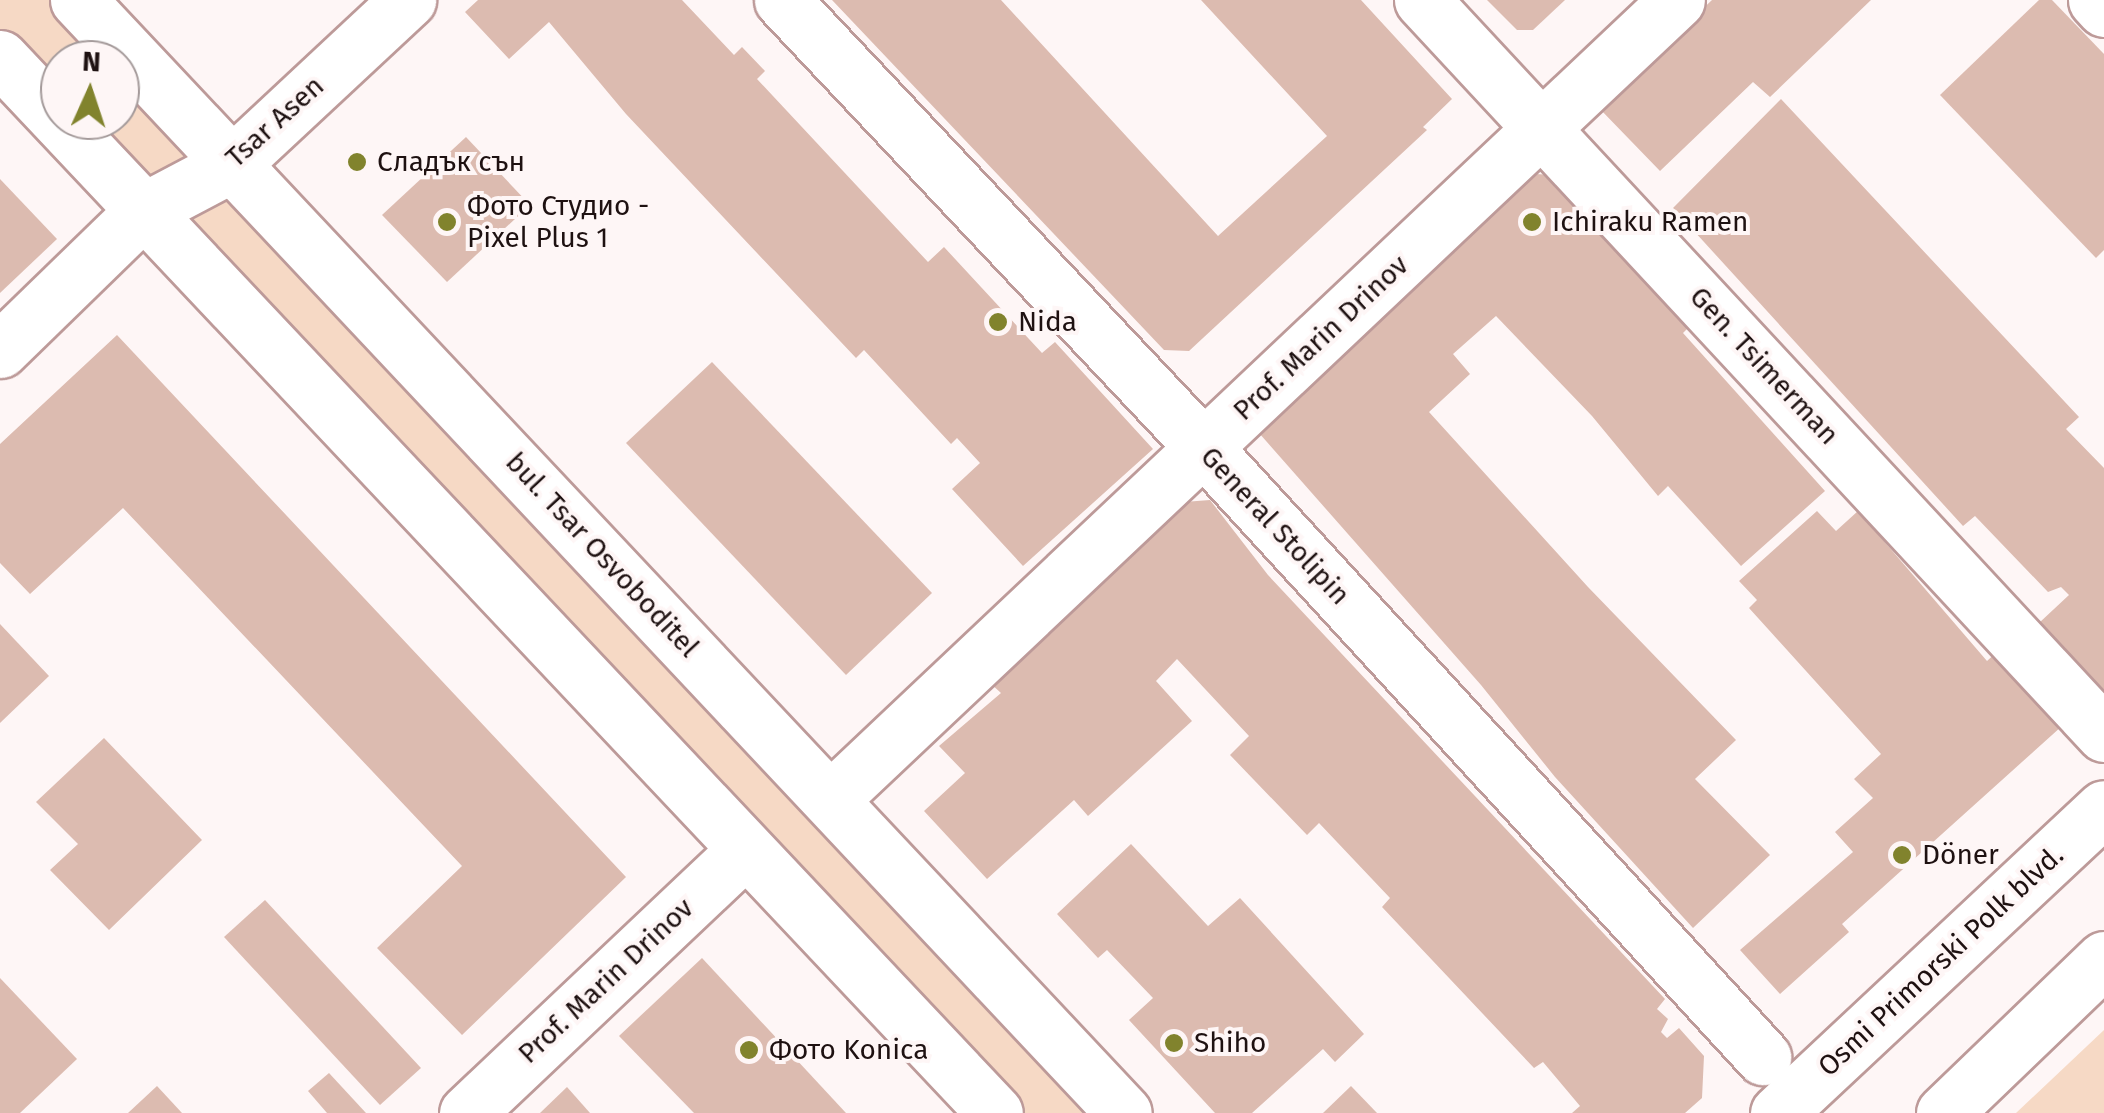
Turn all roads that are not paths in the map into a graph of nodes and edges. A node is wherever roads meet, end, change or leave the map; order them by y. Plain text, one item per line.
1 (78, 0) edge
2 (408, 0) edge
3 (782, 0) edge
4 (1422, 0) edge
5 (1676, 0) edge
6 (2096, 0) edge
7 (2104, 9) edge
8 (0, 58) edge
9 (1544, 129) junction
10 (232, 164) junction
11 (143, 210) junction
12 (0, 350) edge
13 (1204, 448) junction
14 (2104, 734) edge
15 (832, 798) junction
16 (2104, 808) edge
17 (746, 850) junction
18 (2104, 959) edge
19 (1763, 1057) dead end
20 (467, 1113) edge
21 (995, 1113) edge
22 (1124, 1113) edge
23 (1778, 1113) edge
24 (1944, 1113) edge

1 - 10 street, bul. Tsar Osvoboditel
2 - 10 street, Tsar Asen
3 - 13 street, General Stolipin
4 - 9 street, Gen. Tsimerman
5 - 9 street, Prof. Marin Drinov
6 - 7 street
8 - 11 street
9 - 13 street, Prof. Marin Drinov
9 - 14 street, Gen. Tsimerman
10 - 11 street, Tsar Asen
10 - 15 street, bul. Tsar Osvoboditel
11 - 12 street, Tsar Asen
11 - 17 street
13 - 15 street, Prof. Marin Drinov
13 - 19 street, General Stolipin
15 - 22 street, bul. Tsar Osvoboditel
16 - 23 street, Osmi Primorski Polk blvd.
17 - 20 street, Prof. Marin Drinov
17 - 21 street
18 - 24 street

